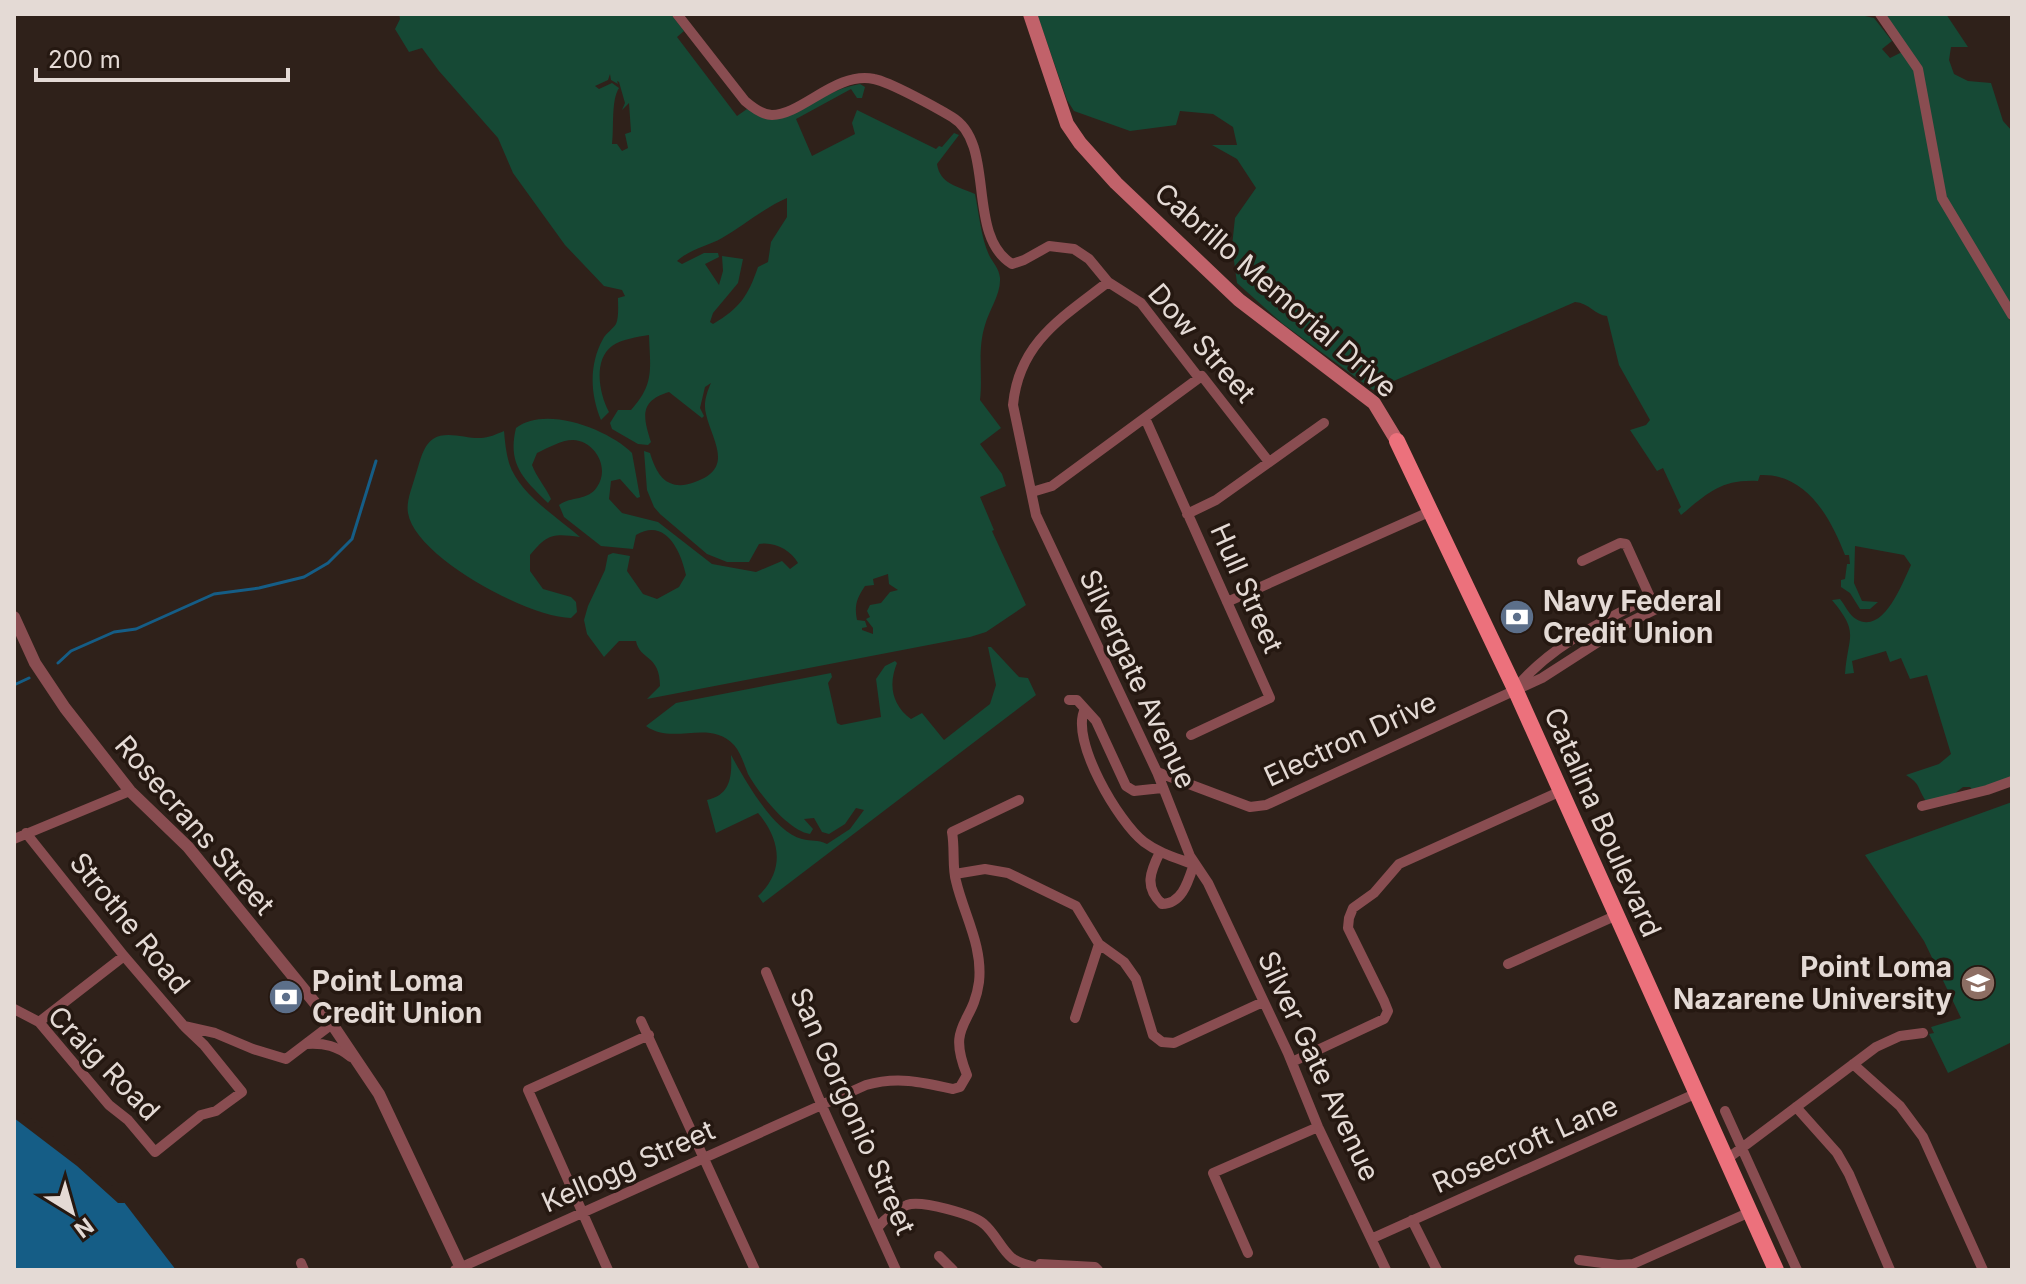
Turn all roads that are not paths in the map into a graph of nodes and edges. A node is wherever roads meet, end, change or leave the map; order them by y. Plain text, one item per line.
1 (677, 14) edge
2 (1030, 14) edge
3 (1880, 14) edge
4 (1108, 282) junction
5 (2012, 315) edge
6 (1199, 378) junction
7 (1145, 418) junction
8 (1324, 423) dead end
9 (1397, 441) joint
10 (1269, 462) junction
11 (1032, 492) junction
12 (1429, 512) junction
13 (1187, 514) junction
14 (1582, 561) dead end
15 (1650, 597) junction
16 (1227, 602) junction
17 (14, 617) edge
18 (1515, 689) junction
19 (1069, 700) dead end
20 (1085, 709) junction
21 (1191, 735) dead end
22 (1157, 772) junction
23 (2012, 781) edge
24 (1162, 788) junction
25 (130, 791) junction
26 (1561, 791) junction
27 (1019, 800) dead end
28 (1922, 806) dead end
29 (26, 833) junction
30 (14, 839) edge
31 (1160, 852) junction
32 (1195, 865) junction
33 (955, 874) junction
34 (1208, 883) joint
35 (1617, 915) junction
36 (1099, 944) junction
37 (124, 956) junction
38 (1508, 964) dead end
39 (766, 972) dead end
40 (1263, 1002) junction
41 (14, 1009) edge
42 (1075, 1018) dead end
43 (641, 1021) dead end
44 (39, 1022) junction
45 (332, 1024) junction
46 (184, 1026) junction
47 (1923, 1033) dead end
48 (649, 1035) junction
49 (305, 1045) junction
50 (1292, 1062) junction
51 (359, 1063) junction
52 (1853, 1064) junction
53 (1697, 1093) junction
54 (822, 1106) junction
55 (1796, 1107) junction
56 (1725, 1111) dead end
57 (1318, 1127) junction
58 (1742, 1148) junction
59 (705, 1158) junction
60 (1727, 1159) junction
61 (1750, 1212) junction
62 (582, 1213) junction
63 (1412, 1220) junction
64 (877, 1228) junction
65 (1373, 1238) junction
66 (1248, 1253) dead end
67 (939, 1256) dead end
68 (1579, 1260) dead end
69 (1026, 1264) junction
70 (459, 1269) edge
71 (608, 1270) edge
72 (755, 1270) edge
73 (896, 1270) edge
74 (953, 1270) edge
75 (1047, 1270) edge
76 (1098, 1270) edge
77 (1386, 1270) edge
78 (1437, 1270) edge
79 (1776, 1270) edge
80 (1797, 1270) edge
81 (1890, 1270) edge
82 (1983, 1270) edge

1 - 4 street, Dow Street
2 - 9 main road, Cabrillo Memorial Drive
3 - 5 street
4 - 6 street, Dow Street
4 - 11 street
6 - 7 street
6 - 10 street, Dow Street
7 - 11 street
7 - 13 street, Hull Street
8 - 10 street
9 - 12 main road, Catalina Boulevard
10 - 13 street
11 - 22 street, Silvergate Avenue
12 - 16 street
12 - 18 main road, Catalina Boulevard
13 - 16 street, Hull Street
14 - 15 street
15 - 18 street, Electron Drive
15 - 18 street, Electron Drive
16 - 21 street, Hull Street
17 - 25 street, Rosecrans Street
18 - 22 street, Electron Drive
18 - 26 main road, Catalina Boulevard
19 - 20 street
20 - 24 street
20 - 31 street
22 - 24 street, Silvergate Avenue
23 - 28 street
24 - 32 street, Silvergate Avenue
25 - 29 street
25 - 45 street, Rosecrans Street
26 - 35 main road, Catalina Boulevard
26 - 50 street
27 - 33 street
29 - 30 street
29 - 37 street, Strothe Road
31 - 32 street
31 - 32 street
32 - 34 street, Silvergate Avenue
33 - 36 street
33 - 54 street, Kellogg Street
34 - 40 street, Silver Gate Avenue
35 - 38 street
35 - 53 main road, Catalina Boulevard
36 - 40 street
36 - 42 street
37 - 44 street
37 - 46 street, Strothe Road
39 - 54 street, San Gorgonio Street
40 - 50 street, Silver Gate Avenue
41 - 44 street, Craig Road
43 - 48 street
44 - 46 street, Craig Road
45 - 49 street, Strothe Road
45 - 51 street, Rosecrans Street
46 - 49 street, Strothe Road
47 - 52 street
48 - 59 street
48 - 62 street
49 - 51 street
50 - 57 street, Silver Gate Avenue
51 - 70 street, Rosecrans Street
52 - 55 street
52 - 82 street
53 - 60 main road, Catalina Boulevard
53 - 63 street, Rosecroft Lane
54 - 59 street, Kellogg Street
54 - 64 street, San Gorgonio Street
55 - 58 street
55 - 81 street
56 - 58 street
57 - 65 street, Silver Gate Avenue
57 - 66 street
58 - 60 street
58 - 80 street
59 - 62 street, Kellogg Street
59 - 72 street
60 - 61 main road, Catalina Boulevard
61 - 68 street
61 - 79 main road, Catalina Boulevard
62 - 70 street, Kellogg Street
62 - 71 street
63 - 65 street, Rosecroft Lane
63 - 78 street
64 - 69 street
64 - 73 street, San Gorgonio Street
65 - 77 street, Silver Gate Avenue
67 - 74 street
69 - 75 street
69 - 76 street

